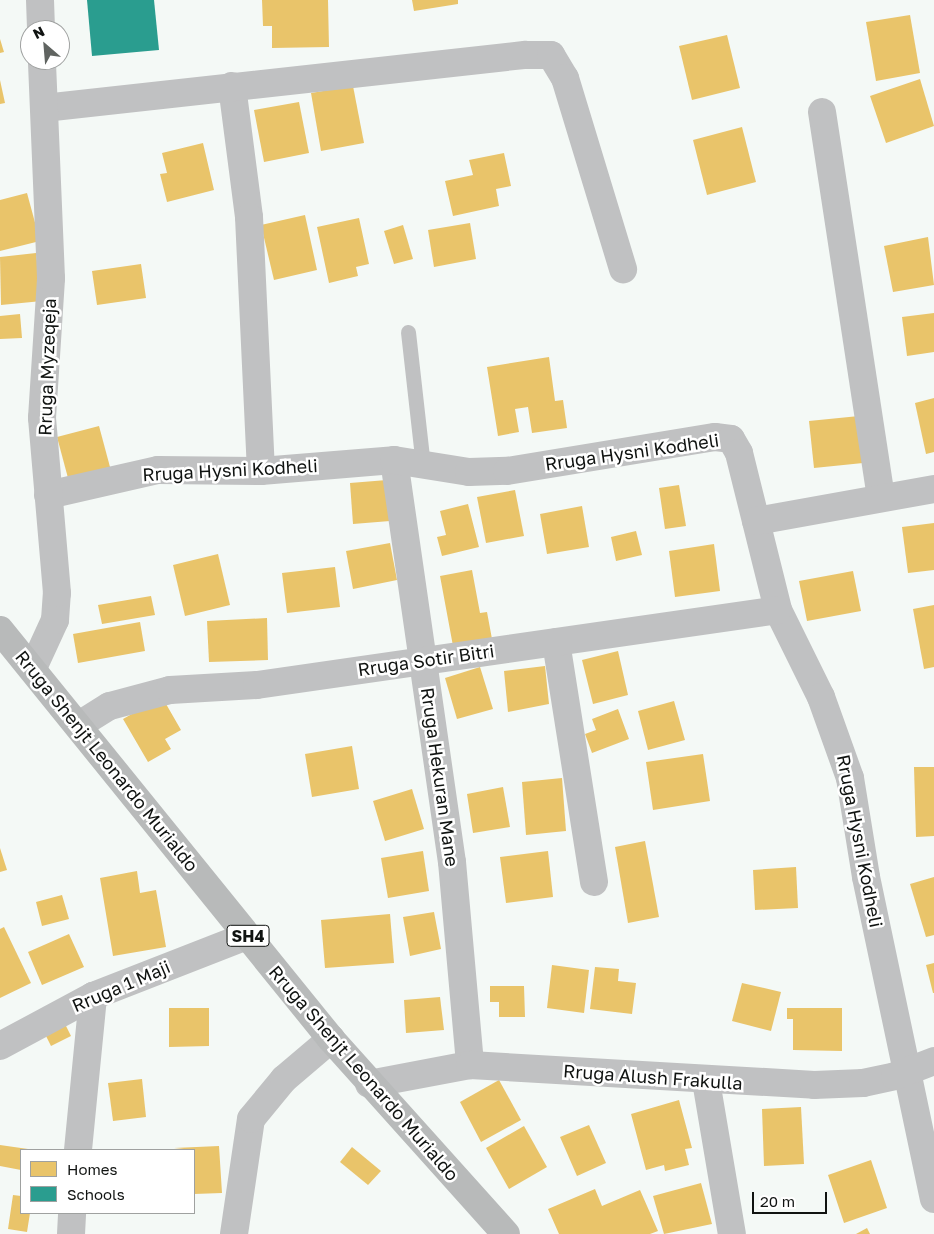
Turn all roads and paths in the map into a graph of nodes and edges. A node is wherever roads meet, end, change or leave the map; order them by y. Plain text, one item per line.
1 (40, 0) edge
2 (41, 20) edge
3 (42, 70) edge
4 (232, 86) junction
5 (44, 108) junction
6 (822, 112) dead end
7 (624, 269) dead end
8 (408, 332) dead end
9 (394, 460) junction
10 (423, 465) junction
11 (261, 471) junction
12 (934, 488) edge
13 (48, 495) junction
14 (881, 498) junction
15 (756, 521) junction
16 (778, 610) junction
17 (0, 630) edge
18 (556, 642) junction
19 (424, 660) junction
20 (32, 668) junction
21 (79, 725) junction
22 (594, 882) dead end
23 (247, 936) junction
24 (92, 996) junction
25 (331, 1039) junction
26 (0, 1046) edge
27 (934, 1061) edge
28 (470, 1065) junction
29 (908, 1070) junction
30 (706, 1081) junction
31 (369, 1084) junction
32 (78, 1149) edge
33 (934, 1199) edge
34 (72, 1214) edge
35 (70, 1234) edge
36 (234, 1234) edge
37 (506, 1234) edge
38 (732, 1234) edge

1 - 2 street
3 - 5 street, Rruga Myzeqeja
4 - 5 street
4 - 7 street
4 - 11 street
5 - 13 street, Rruga Myzeqeja
6 - 14 street
8 - 10 lane
9 - 10 street, Rruga Hysni Kodheli
9 - 11 street, Rruga Hysni Kodheli
9 - 19 street, Rruga Hekuran Mane
10 - 15 street, Rruga Hysni Kodheli
11 - 13 street, Rruga Hysni Kodheli
12 - 14 street
13 - 20 street, Rruga Myzeqeja
14 - 15 street
15 - 16 street, Rruga Hysni Kodheli
16 - 18 street, Rruga Sotir Bitri
16 - 29 street, Rruga Hysni Kodheli
17 - 20 main road, Rruga Shenjt Leonardo Murialdo / SH4
18 - 19 street, Rruga Sotir Bitri
18 - 22 street
19 - 21 street, Rruga Sotir Bitri
19 - 28 street, Rruga Hekuran Mane
20 - 21 main road, Rruga Shenjt Leonardo Murialdo / SH4
21 - 23 main road, Rruga Shenjt Leonardo Murialdo / SH4
23 - 24 street, Rruga 1 Maji
23 - 25 main road, Rruga Shenjt Leonardo Murialdo / SH4
24 - 26 street, Rruga 1 Maji
24 - 32 street
25 - 31 main road, Rruga Shenjt Leonardo Murialdo / SH4
25 - 36 street
27 - 29 street, Rruga Alush Frakulla
28 - 30 street, Rruga Alush Frakulla
28 - 31 street, Rruga Alush Frakulla
29 - 30 street, Rruga Alush Frakulla
29 - 33 street, Rruga Hysni Kodheli
30 - 38 street
31 - 37 main road, Rruga Shenjt Leonardo Murialdo / SH4
34 - 35 street

